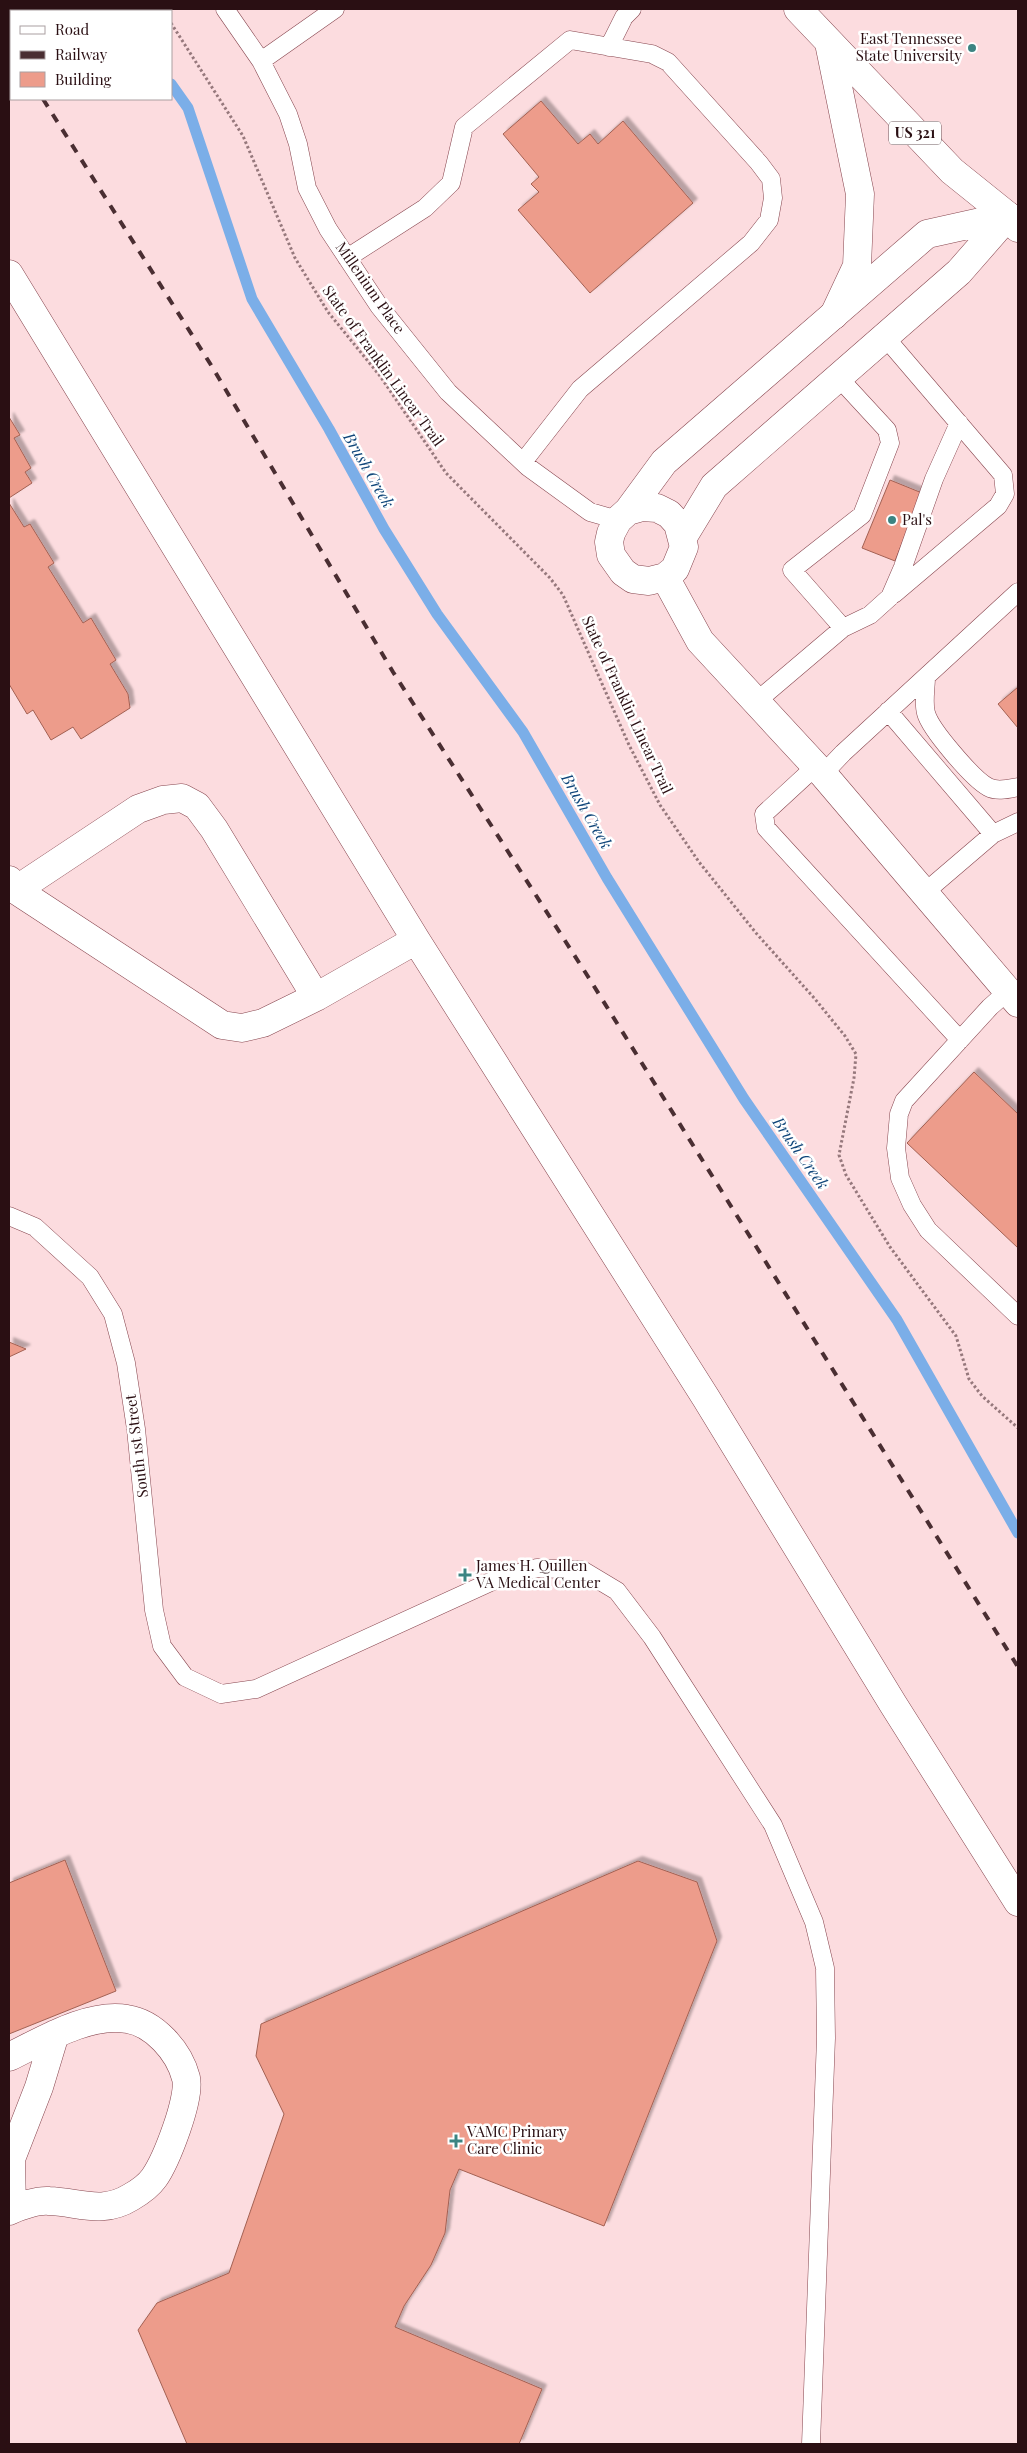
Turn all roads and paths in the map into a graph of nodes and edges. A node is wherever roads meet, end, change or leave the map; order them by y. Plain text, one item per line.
1 (225, 9) edge
2 (335, 9) edge
3 (632, 9) edge
4 (798, 9) edge
5 (172, 25) edge
6 (829, 43) junction
7 (609, 47) junction
8 (261, 61) junction
9 (1013, 222) edge
10 (347, 258) junction
11 (9, 274) edge
12 (834, 314) junction
13 (885, 336) junction
14 (839, 378) junction
15 (958, 423) junction
16 (523, 462) junction
17 (623, 516) junction
18 (683, 537) junction
19 (665, 577) junction
20 (1018, 592) edge
21 (890, 597) junction
22 (843, 628) junction
23 (926, 677) junction
24 (757, 701) junction
25 (888, 711) junction
26 (819, 771) junction
27 (1018, 786) edge
28 (1018, 822) edge
29 (993, 834) junction
30 (13, 885) edge
31 (924, 893) junction
32 (416, 940) junction
33 (316, 997) junction
34 (1013, 998) edge
35 (960, 1040) junction
36 (9, 1216) edge
37 (1018, 1316) edge
38 (1018, 1428) edge
39 (1018, 1902) edge
40 (55, 2034) junction
41 (9, 2057) edge
42 (10, 2210) edge
43 (811, 2444) edge

1 - 8 lane, Millenium Place
2 - 8 lane
3 - 7 lane
4 - 6 main road, US 321
5 - 38 path, State of Franklin Linear Trail
6 - 9 main road, US 321
6 - 12 main road
7 - 10 lane
7 - 16 lane
8 - 10 lane, Millenium Place
9 - 12 main road
9 - 13 main road
10 - 16 lane, Millenium Place
11 - 32 main road
12 - 17 main road
13 - 14 main road
13 - 15 lane
14 - 18 main road
14 - 22 lane
15 - 21 lane
15 - 21 lane
16 - 17 lane, Millenium Place
17 - 18 main road
17 - 19 main road
18 - 19 main road
19 - 24 main road
20 - 23 lane
21 - 22 lane
22 - 24 lane
23 - 25 lane
23 - 27 lane
24 - 26 main road
25 - 26 lane
25 - 29 lane
26 - 31 main road
26 - 35 lane
28 - 29 lane
29 - 31 lane
30 - 33 main road
30 - 33 main road
31 - 34 main road
32 - 33 main road
32 - 39 main road
34 - 35 lane
35 - 37 lane
36 - 43 lane, South 1st Street
40 - 41 main road
40 - 42 main road
40 - 42 main road

